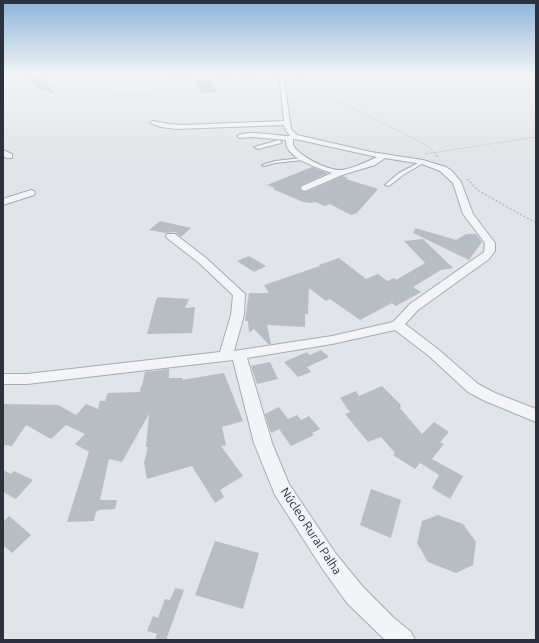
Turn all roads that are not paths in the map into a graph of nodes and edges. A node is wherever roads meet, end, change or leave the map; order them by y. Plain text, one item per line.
1 (285, 103) edge
2 (153, 123) dead end
3 (288, 123) junction
4 (240, 136) dead end
5 (292, 137) junction
6 (279, 138) junction
7 (258, 147) dead end
8 (384, 156) junction
9 (302, 159) junction
10 (423, 162) junction
11 (264, 165) dead end
12 (340, 173) junction
13 (387, 185) dead end
14 (305, 188) dead end
15 (31, 193) dead end
16 (3, 202) edge
17 (171, 236) dead end
18 (397, 325) junction
19 (232, 355) junction
20 (3, 379) edge
21 (536, 416) edge
22 (403, 640) edge

1 - 3 street
2 - 3 street
3 - 5 street
4 - 6 street
5 - 6 street
5 - 8 street
5 - 9 street
6 - 7 street
8 - 10 street
8 - 12 street
9 - 11 lane
9 - 12 street
10 - 13 lane
10 - 18 street
12 - 14 street
15 - 16 street
17 - 19 street
18 - 19 street
18 - 21 street
19 - 20 street
19 - 22 street, Núcleo Rural Palha

